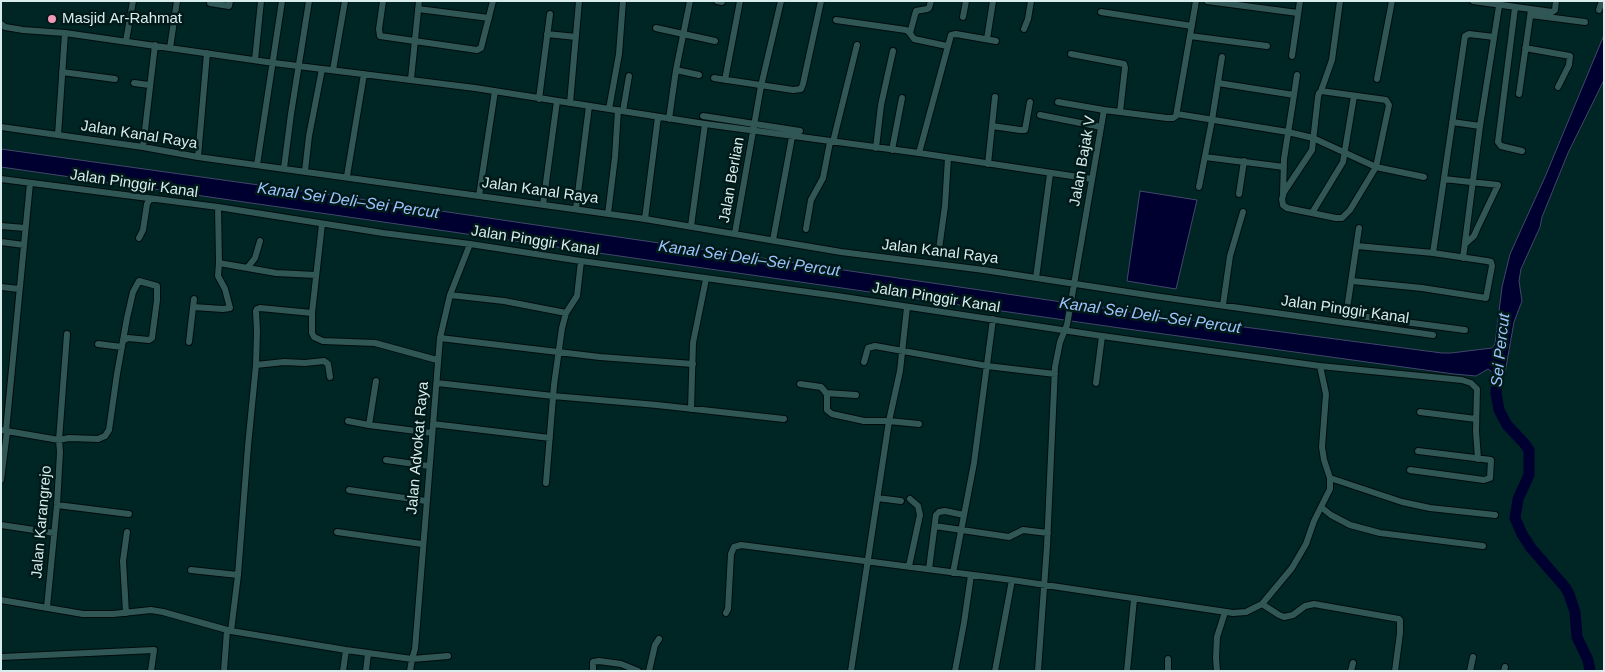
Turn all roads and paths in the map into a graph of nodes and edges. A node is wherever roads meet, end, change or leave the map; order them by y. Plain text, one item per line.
1 (133, 1) edge
2 (177, 1) edge
3 (230, 1) edge
4 (261, 1) edge
5 (282, 1) edge
6 (309, 1) edge
7 (345, 1) edge
8 (383, 1) edge
9 (419, 1) edge
10 (493, 1) edge
11 (578, 1) edge
12 (623, 1) edge
13 (690, 1) edge
14 (740, 1) edge
15 (781, 1) edge
16 (821, 1) edge
17 (931, 1) edge
18 (966, 1) edge
19 (993, 1) edge
20 (1031, 1) edge
21 (1196, 1) edge
22 (1207, 1) edge
23 (1300, 1) edge
24 (1340, 1) edge
25 (1392, 1) edge
26 (1473, 1) edge
27 (1556, 1) edge
28 (1602, 1) edge
29 (1477, 2) edge
30 (210, 3) dead end
31 (1513, 5) edge
32 (1498, 6) junction
33 (418, 9) junction
34 (1599, 10) dead end
35 (1101, 12) dead end
36 (1531, 12) junction
37 (1298, 13) junction
38 (550, 14) dead end
39 (963, 17) dead end
40 (488, 18) junction
41 (836, 20) dead end
42 (1585, 22) dead end
43 (1, 24) edge
44 (1192, 26) junction
45 (656, 28) dead end
46 (1024, 29) dead end
47 (65, 33) junction
48 (547, 34) junction
49 (682, 34) junction
50 (910, 34) junction
51 (1190, 36) junction
52 (576, 37) junction
53 (1494, 37) junction
54 (987, 39) junction
55 (126, 41) junction
56 (715, 41) dead end
57 (996, 41) dead end
58 (415, 42) junction
59 (155, 45) junction
60 (857, 45) dead end
61 (947, 46) junction
62 (1267, 46) dead end
63 (170, 48) junction
64 (1525, 48) junction
65 (893, 51) dead end
66 (207, 53) junction
67 (1071, 54) dead end
68 (1292, 56) dead end
69 (1222, 57) dead end
70 (255, 60) junction
71 (274, 63) junction
72 (299, 66) junction
73 (322, 69) junction
74 (333, 70) junction
75 (676, 70) junction
76 (62, 72) junction
77 (364, 74) junction
78 (699, 75) dead end
79 (1297, 75) dead end
80 (629, 76) dead end
81 (714, 78) dead end
82 (115, 79) dead end
83 (411, 79) junction
84 (1377, 79) dead end
85 (726, 80) junction
86 (134, 83) dead end
87 (1218, 83) junction
88 (149, 85) junction
89 (761, 86) junction
90 (1558, 86) dead end
91 (1321, 91) junction
92 (495, 92) junction
93 (1519, 94) dead end
94 (1294, 95) junction
95 (1354, 96) junction
96 (995, 97) dead end
97 (902, 98) dead end
98 (539, 99) junction
99 (557, 101) junction
100 (1030, 102) dead end
101 (1058, 102) dead end
102 (570, 103) junction
103 (589, 106) junction
104 (609, 109) junction
105 (620, 110) junction
106 (1104, 110) junction
107 (1120, 112) junction
108 (1177, 114) junction
109 (1040, 115) dead end
110 (703, 116) dead end
111 (658, 117) junction
112 (669, 119) junction
113 (1212, 120) junction
114 (1452, 122) junction
115 (705, 124) junction
116 (992, 126) junction
117 (1480, 126) junction
118 (1, 127) edge
119 (1101, 127) junction
120 (754, 128) junction
121 (800, 131) dead end
122 (1288, 132) junction
123 (58, 134) junction
124 (792, 137) junction
125 (1313, 138) junction
126 (832, 142) junction
127 (143, 147) junction
128 (876, 148) junction
129 (892, 150) junction
130 (1522, 151) dead end
131 (920, 153) junction
132 (1344, 153) junction
133 (198, 157) junction
134 (1205, 157) junction
135 (948, 158) junction
136 (1244, 161) junction
137 (988, 164) junction
138 (257, 165) junction
139 (1284, 167) junction
140 (1376, 167) junction
141 (284, 168) junction
142 (305, 171) junction
143 (1050, 174) junction
144 (347, 176) junction
145 (1424, 177) dead end
146 (1, 178) edge
147 (1092, 180) junction
148 (1444, 180) junction
149 (30, 182) junction
150 (1473, 182) junction
151 (1199, 187) dead end
152 (1239, 194) dead end
153 (479, 196) junction
154 (1283, 196) junction
155 (150, 199) junction
156 (542, 205) junction
157 (218, 207) junction
158 (576, 209) junction
159 (1243, 212) dead end
160 (1312, 213) junction
161 (608, 214) junction
162 (645, 218) junction
163 (322, 224) junction
164 (1, 226) edge
165 (691, 226) junction
166 (25, 228) junction
167 (1359, 228) dead end
168 (806, 229) dead end
169 (735, 233) junction
170 (139, 238) dead end
171 (772, 240) junction
172 (260, 241) dead end
173 (1, 242) edge
174 (470, 244) junction
175 (1465, 244) junction
176 (24, 245) junction
177 (1357, 246) junction
178 (939, 249) dead end
179 (1434, 253) junction
180 (1464, 258) junction
181 (582, 262) junction
182 (219, 263) junction
183 (248, 267) junction
184 (316, 276) junction
185 (1036, 278) junction
186 (706, 279) junction
187 (1352, 281) junction
188 (1074, 286) junction
189 (1, 287) edge
190 (19, 289) junction
191 (450, 295) junction
192 (194, 299) dead end
193 (1222, 305) junction
194 (193, 307) junction
195 (908, 307) junction
196 (312, 313) junction
197 (566, 313) junction
198 (992, 319) junction
199 (1066, 327) junction
200 (1465, 330) dead end
201 (67, 334) dead end
202 (1433, 335) dead end
203 (1102, 336) junction
204 (440, 338) junction
205 (189, 342) dead end
206 (98, 344) dead end
207 (123, 344) junction
208 (903, 351) junction
209 (559, 353) junction
210 (437, 360) junction
211 (864, 362) dead end
212 (256, 364) junction
213 (693, 364) junction
214 (987, 366) junction
215 (1320, 366) junction
216 (1055, 374) junction
217 (330, 377) dead end
218 (376, 381) dead end
219 (437, 383) junction
220 (1096, 383) dead end
221 (800, 384) dead end
222 (826, 393) junction
223 (856, 395) dead end
224 (553, 396) junction
225 (691, 408) junction
226 (1420, 412) dead end
227 (784, 419) dead end
228 (1476, 419) junction
229 (348, 421) dead end
230 (889, 421) junction
231 (433, 424) junction
232 (919, 424) dead end
233 (369, 425) junction
234 (5, 431) edge
235 (432, 433) junction
236 (550, 438) junction
237 (60, 440) junction
238 (1418, 451) dead end
239 (1478, 459) junction
240 (386, 460) dead end
241 (429, 466) junction
242 (1410, 470) dead end
243 (1330, 478) junction
244 (1, 480) edge
245 (546, 483) dead end
246 (349, 490) dead end
247 (877, 498) junction
248 (910, 499) dead end
249 (426, 501) junction
250 (901, 501) dead end
251 (57, 505) junction
252 (1321, 507) junction
253 (129, 514) dead end
254 (964, 515) junction
255 (1495, 515) dead end
256 (1, 525) edge
257 (935, 526) junction
258 (961, 530) junction
259 (127, 532) dead end
260 (337, 532) dead end
261 (54, 533) junction
262 (1048, 533) junction
263 (422, 544) junction
264 (1483, 546) dead end
265 (868, 562) junction
266 (909, 566) junction
267 (929, 569) junction
268 (191, 570) dead end
269 (953, 573) junction
270 (238, 575) junction
271 (971, 575) junction
272 (1012, 580) junction
273 (1044, 585) junction
274 (1134, 599) junction
275 (1, 600) edge
276 (1262, 604) junction
277 (47, 607) junction
278 (1226, 612) junction
279 (126, 613) junction
280 (726, 613) dead end
281 (229, 630) junction
282 (659, 639) dead end
283 (346, 650) junction
284 (368, 653) junction
285 (448, 656) dead end
286 (1, 657) edge
287 (1473, 657) dead end
288 (412, 659) junction
289 (1168, 659) dead end
290 (1353, 663) dead end
291 (151, 671) edge
292 (224, 671) edge
293 (343, 671) edge
294 (366, 671) edge
295 (410, 671) edge
296 (592, 671) edge
297 (638, 671) edge
298 (649, 671) edge
299 (851, 671) edge
300 (956, 671) edge
301 (995, 671) edge
302 (1038, 671) edge
303 (1127, 671) edge
304 (1168, 671) edge
305 (1217, 671) edge
306 (1351, 671) edge
307 (1395, 671) edge
308 (1470, 671) edge

1 - 55 street
2 - 63 street
3 - 30 street
4 - 70 street
5 - 71 street
6 - 72 street
7 - 74 street
8 - 58 street
9 - 33 street
10 - 40 street
11 - 52 street
12 - 104 street
13 - 49 street
14 - 85 street
15 - 89 street, Jalan Berlian
16 - 89 street
17 - 50 street
18 - 39 street
19 - 54 street
20 - 46 street
21 - 44 street
22 - 37 street
23 - 37 street
24 - 91 street
25 - 84 street
26 - 29 street
27 - 36 street
28 - 34 street
29 - 32 street
31 - 32 street
31 - 36 street
31 - 130 street
32 - 53 street
33 - 40 street
33 - 58 street
35 - 44 street
36 - 42 street
36 - 64 street
37 - 68 street
38 - 48 street
40 - 58 street
41 - 50 street
43 - 47 street
44 - 51 street
45 - 49 street
47 - 55 street
47 - 76 street
48 - 52 street
48 - 98 street
49 - 56 street
49 - 75 street
50 - 61 street
51 - 62 street
51 - 108 street
52 - 102 street
53 - 114 street
53 - 117 street
54 - 57 street
54 - 61 street
55 - 59 street
58 - 83 street
59 - 63 street
59 - 88 street
60 - 126 street
61 - 131 street
63 - 66 street
64 - 90 street
64 - 93 street
65 - 128 street
66 - 70 street
66 - 133 street
67 - 107 street
69 - 87 street
70 - 71 street
71 - 72 street
71 - 138 street
72 - 73 street
72 - 141 street
73 - 74 street
73 - 142 street
74 - 77 street
75 - 78 street
75 - 112 street
76 - 82 street
76 - 123 street
77 - 83 street
77 - 144 street
79 - 94 street
80 - 105 street
81 - 85 street
83 - 92 street
85 - 89 street
86 - 88 street
87 - 94 street
87 - 113 street
88 - 127 street
89 - 120 street, Jalan Berlian
91 - 95 street
91 - 125 street
92 - 98 street
92 - 153 street
94 - 122 street
95 - 132 street
95 - 140 street
96 - 116 street
97 - 129 street
98 - 99 street
99 - 102 street
99 - 156 street
100 - 116 street
101 - 106 street
102 - 103 street
103 - 104 street
103 - 158 street
104 - 105 street
105 - 111 street
105 - 161 street
106 - 107 street, Jalan Bajak V
106 - 119 street, Jalan Bajak V
107 - 108 street, Jalan Bajak V
108 - 113 street, Jalan Bajak V
109 - 119 street
110 - 120 street
111 - 112 street
111 - 162 street
112 - 115 street
113 - 122 street, Jalan Bajak V
113 - 134 street
114 - 117 street
114 - 148 street
115 - 120 street
115 - 165 street
116 - 137 street
117 - 150 street
118 - 123 street, Jalan Kanal Raya
119 - 147 street, Jalan Bajak V
120 - 121 street
120 - 124 street
120 - 169 street, Jalan Berlian
122 - 125 street, Jalan Bajak V
122 - 139 street
123 - 127 street, Jalan Kanal Raya
124 - 126 street
124 - 171 street
125 - 132 street, Jalan Bajak V
125 - 154 street
126 - 128 street
126 - 168 street
127 - 133 street, Jalan Kanal Raya
128 - 129 street
129 - 131 street
131 - 135 street
132 - 140 street, Jalan Bajak V
132 - 160 street
133 - 138 street, Jalan Kanal Raya
134 - 136 street
134 - 151 street
135 - 137 street
135 - 178 street
136 - 139 street
136 - 152 street
137 - 143 street
138 - 141 street, Jalan Kanal Raya
139 - 154 street
140 - 145 street, Jalan Bajak V
140 - 160 street
141 - 142 street, Jalan Kanal Raya
142 - 144 street, Jalan Kanal Raya
143 - 147 street
143 - 185 street
144 - 153 street, Jalan Kanal Raya
146 - 149 street, Jalan Pinggir Kanal
147 - 188 street, Jalan Bajak V
148 - 150 street
148 - 179 street
149 - 155 street, Jalan Pinggir Kanal
149 - 166 street
150 - 175 street
150 - 175 street
153 - 156 street, Jalan Kanal Raya
154 - 160 street
155 - 157 street, Jalan Pinggir Kanal
155 - 170 street
156 - 158 street, Jalan Kanal Raya
157 - 163 street, Jalan Pinggir Kanal
157 - 182 street
158 - 161 street, Jalan Kanal Raya
159 - 193 street
161 - 162 street, Jalan Kanal Raya
162 - 165 street, Jalan Kanal Raya
163 - 174 street, Jalan Pinggir Kanal
163 - 184 street
164 - 166 street
165 - 169 street, Jalan Kanal Raya
166 - 176 street
167 - 177 street
169 - 171 street, Jalan Kanal Raya
171 - 185 street, Jalan Kanal Raya
172 - 183 street
173 - 176 street
174 - 181 street, Jalan Pinggir Kanal
174 - 191 street, Jalan Advokat Raya
175 - 180 street
176 - 190 street
177 - 179 street
177 - 187 street
179 - 180 street
180 - 187 street
181 - 186 street, Jalan Pinggir Kanal
181 - 197 street
182 - 183 street
182 - 194 street
183 - 184 street
184 - 196 street
185 - 188 street, Jalan Kanal Raya
186 - 195 street, Jalan Pinggir Kanal
186 - 213 street
187 - 200 street
188 - 193 street, Jalan Pinggir Kanal
188 - 199 street, Jalan Bajak V
189 - 190 street
190 - 234 street
191 - 197 street
191 - 204 street, Jalan Advokat Raya
192 - 194 street
193 - 202 street, Jalan Pinggir Kanal
194 - 205 street
195 - 198 street, Jalan Pinggir Kanal
195 - 208 street
196 - 210 street
196 - 212 street
197 - 209 street
198 - 199 street, Jalan Pinggir Kanal
198 - 214 street
199 - 203 street, Jalan Pinggir Kanal
199 - 216 street
201 - 237 street, Jalan Karangrejo
203 - 215 street, Jalan Pinggir Kanal
203 - 220 street
204 - 209 street
204 - 210 street, Jalan Advokat Raya
206 - 207 street
207 - 207 street
207 - 237 street
208 - 211 street
208 - 214 street
208 - 230 street
209 - 213 street
209 - 224 street
210 - 219 street, Jalan Advokat Raya
212 - 217 street
212 - 270 street
213 - 225 street
214 - 216 street
214 - 254 street
215 - 228 street, Jalan Pinggir Kanal
215 - 243 street
216 - 262 street
218 - 233 street
219 - 224 street
219 - 231 street, Jalan Advokat Raya
221 - 222 street
222 - 223 street
222 - 230 street
224 - 225 street
224 - 236 street
225 - 227 street
226 - 228 street
228 - 239 street, Jalan Pinggir Kanal
229 - 233 street
230 - 232 street
230 - 247 street
231 - 235 street, Jalan Advokat Raya
231 - 236 street
233 - 235 street
234 - 237 street
234 - 244 street
235 - 241 street, Jalan Advokat Raya
236 - 245 street
237 - 251 street, Jalan Karangrejo
238 - 239 street
239 - 242 street
240 - 241 street
241 - 249 street, Jalan Advokat Raya
243 - 252 street
243 - 255 street
246 - 249 street
247 - 250 street
247 - 265 street
248 - 266 street
249 - 263 street, Jalan Advokat Raya
251 - 253 street
251 - 261 street, Jalan Karangrejo
252 - 264 street
252 - 276 street
254 - 257 street
254 - 258 street
256 - 261 street
257 - 258 street
257 - 267 street
258 - 262 street
258 - 269 street
259 - 279 street
260 - 263 street
261 - 277 street, Jalan Karangrejo
262 - 273 street
263 - 288 street, Jalan Advokat Raya
265 - 266 street
265 - 280 street
265 - 299 street
266 - 267 street
267 - 269 street
268 - 270 street
269 - 271 street
270 - 281 street
271 - 272 street
271 - 300 street
272 - 273 street
272 - 301 street
273 - 274 street
273 - 302 street
274 - 278 street
274 - 303 street
275 - 277 street
276 - 278 street
276 - 307 street
277 - 279 street
278 - 305 street
279 - 281 street
281 - 283 street
281 - 292 street
282 - 298 street
283 - 284 street
283 - 293 street
284 - 288 street
284 - 294 street
285 - 288 street
286 - 291 street
287 - 308 street
288 - 295 street, Jalan Advokat Raya
289 - 304 street
290 - 306 street
296 - 297 street

